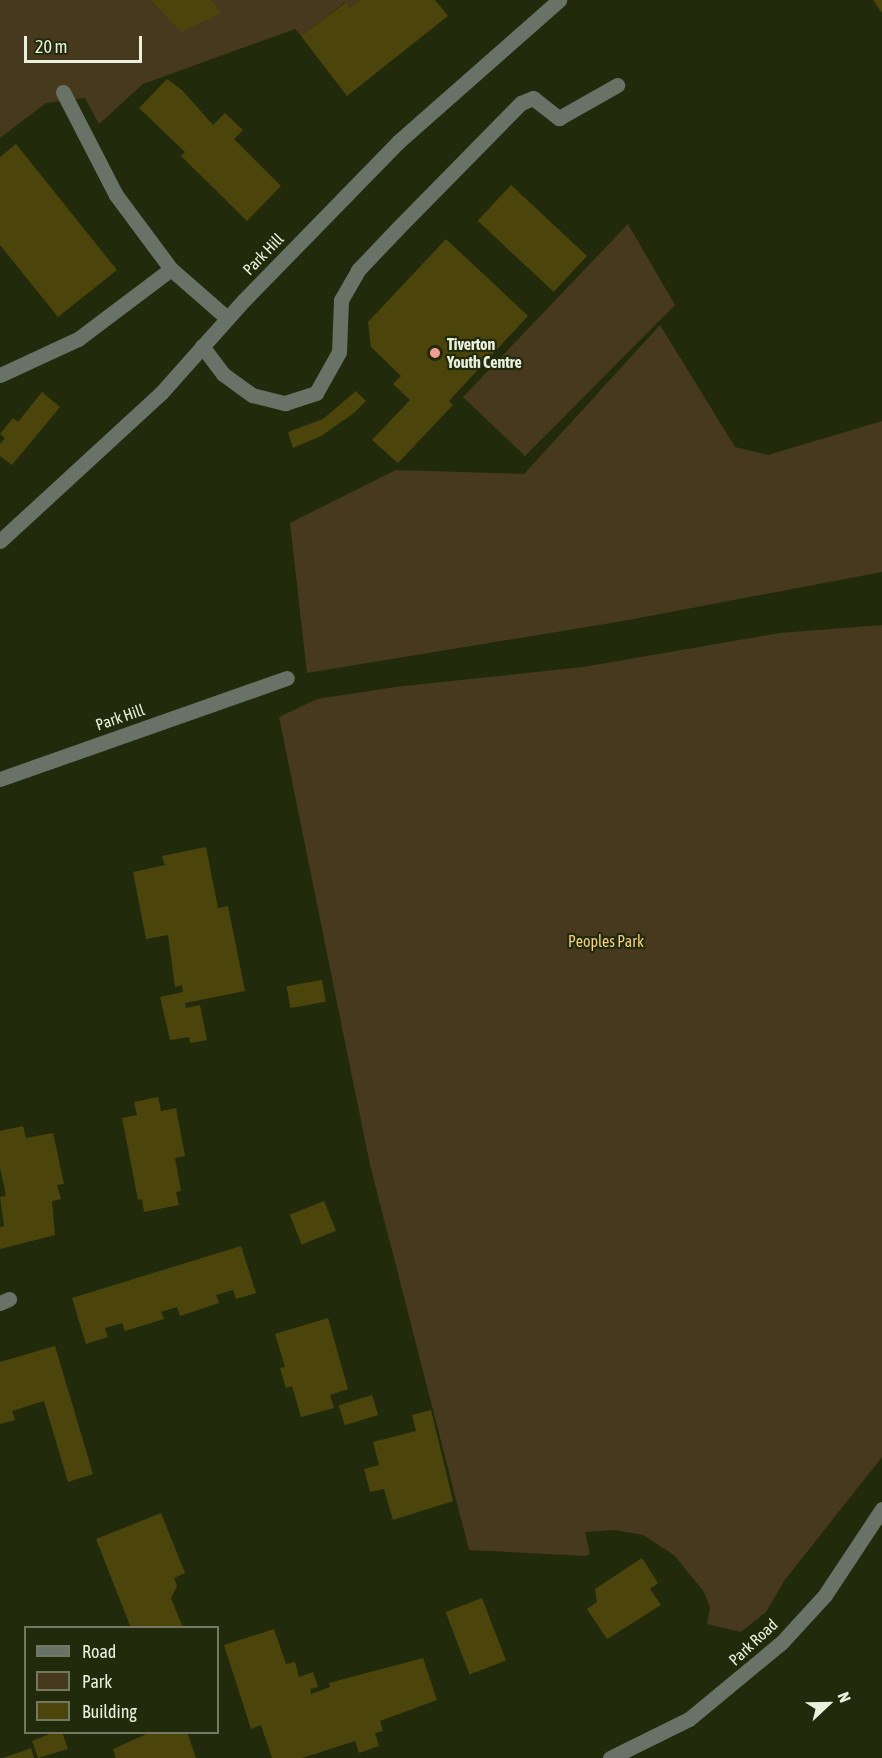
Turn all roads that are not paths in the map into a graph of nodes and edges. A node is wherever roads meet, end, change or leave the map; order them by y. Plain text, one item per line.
1 (559, 0) edge
2 (617, 85) dead end
3 (63, 92) dead end
4 (171, 269) junction
5 (227, 318) junction
6 (202, 346) junction
7 (0, 375) edge
8 (0, 541) edge
9 (287, 678) dead end
10 (0, 779) edge
11 (880, 1515) edge
12 (610, 1758) edge

1 - 5 street, Park Hill
2 - 6 street
3 - 4 street
4 - 5 street
4 - 7 street
5 - 6 street, Park Hill
6 - 8 street, Park Hill
9 - 10 street, Park Hill
11 - 12 street, Park Road

